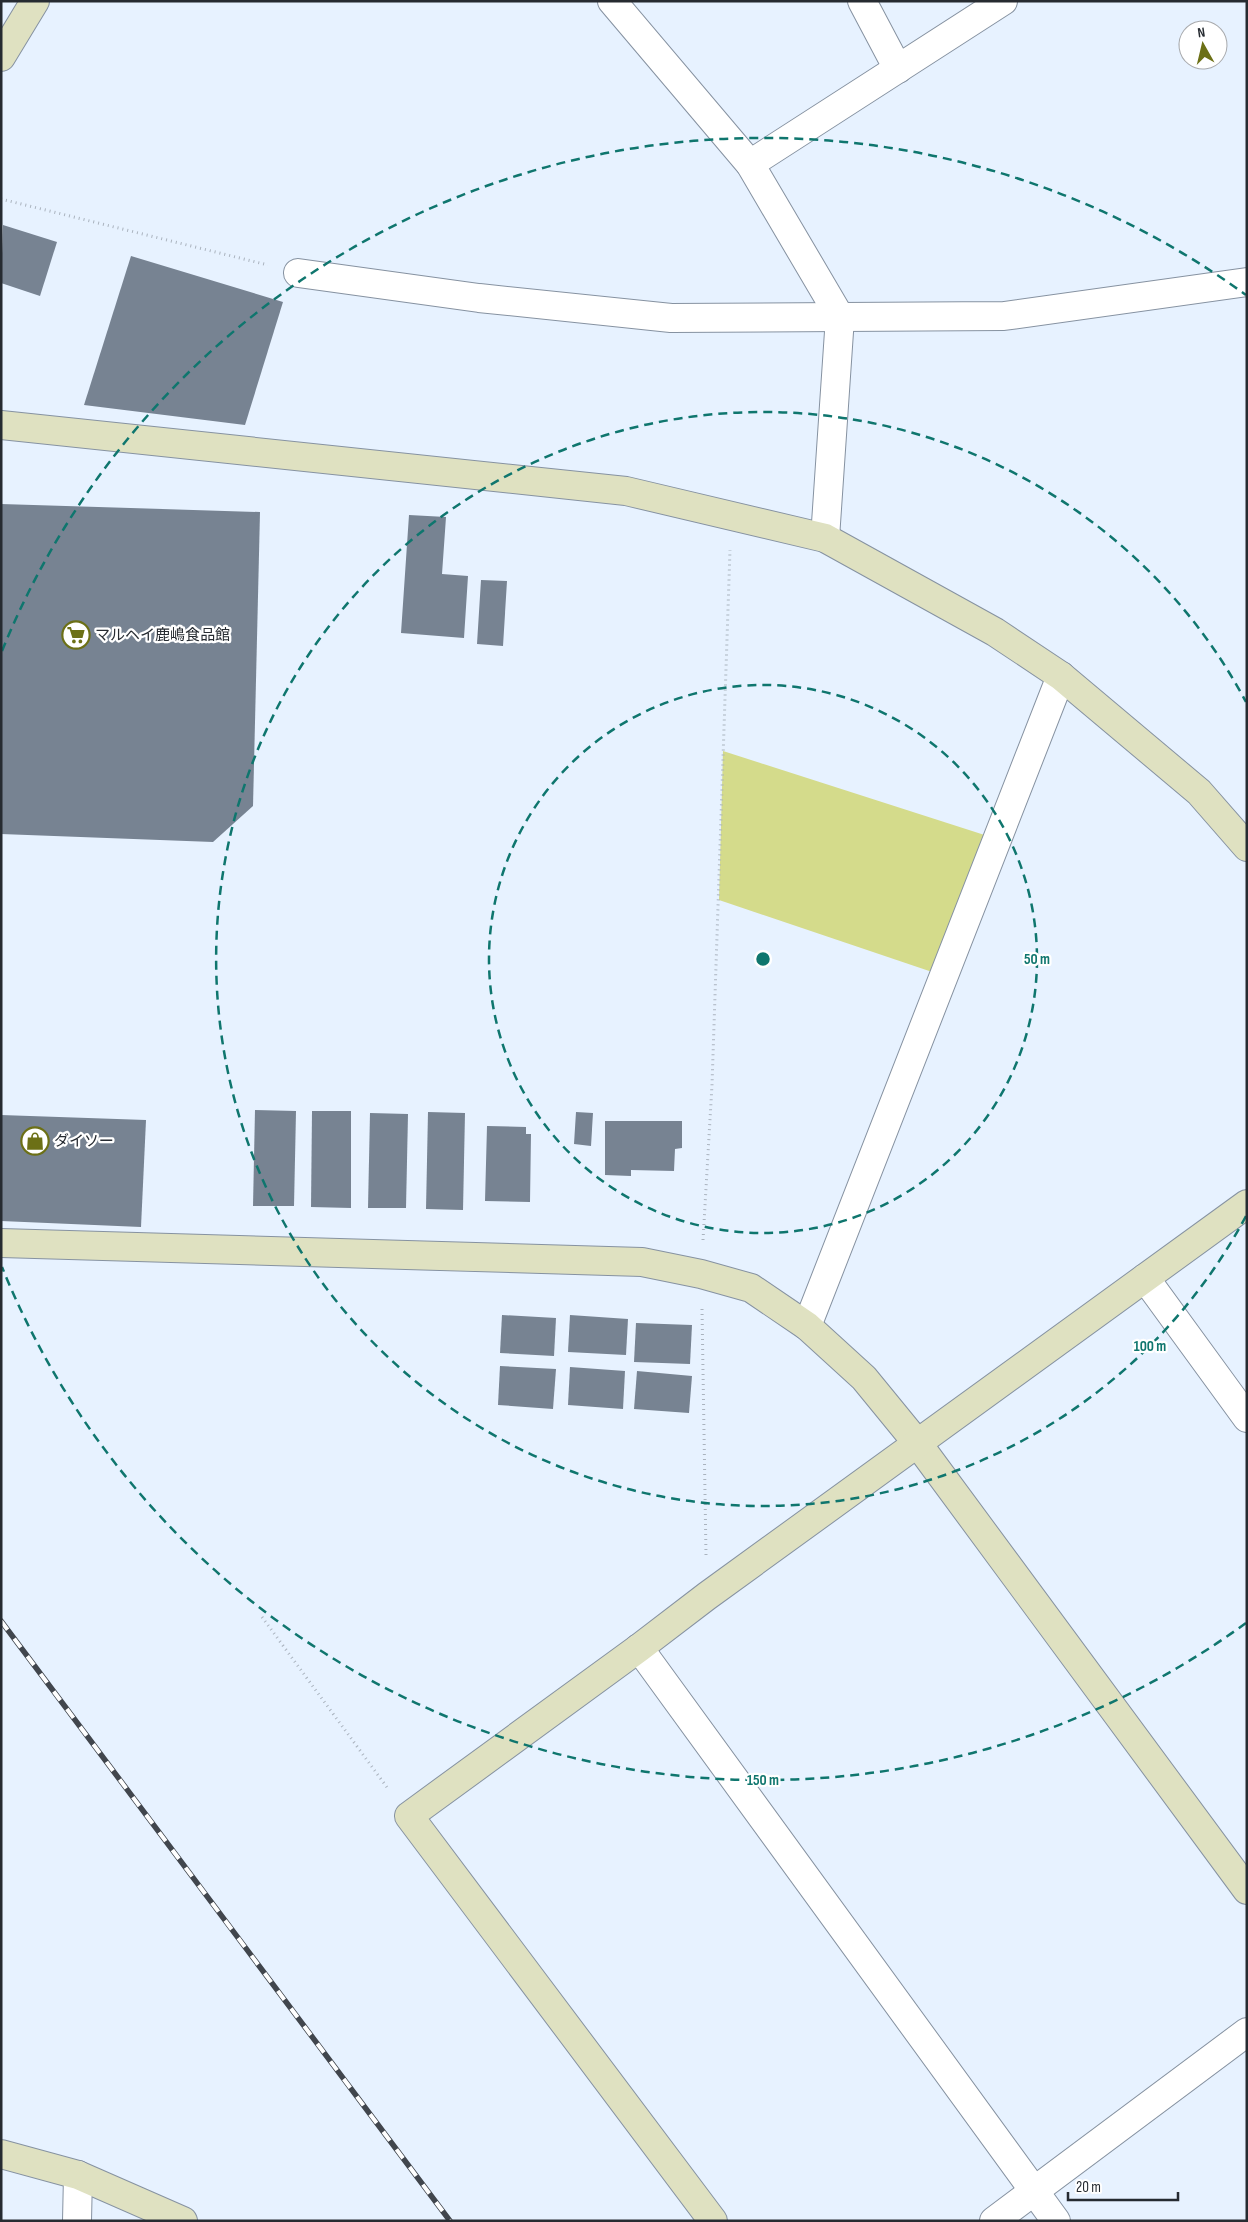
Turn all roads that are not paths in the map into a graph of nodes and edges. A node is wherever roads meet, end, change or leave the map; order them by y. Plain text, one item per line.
1 (34, 1) edge
2 (612, 1) edge
3 (862, 1) edge
4 (1002, 1) edge
5 (1, 57) edge
6 (898, 69) junction
7 (750, 164) junction
8 (298, 273) road end
9 (1247, 282) edge
10 (840, 317) junction
11 (1, 425) edge
12 (825, 538) junction
13 (1061, 676) junction
14 (1247, 846) edge
15 (1247, 1204) edge
16 (1, 1242) edge
17 (1145, 1278) junction
18 (807, 1326) junction
19 (1247, 1418) edge
20 (918, 1444) junction
21 (639, 1648) junction
22 (1247, 1890) edge
23 (1247, 2032) edge
24 (1, 2154) edge
25 (78, 2176) junction
26 (1034, 2191) junction
27 (77, 2221) edge
28 (183, 2221) edge
29 (713, 2221) edge
30 (994, 2221) edge
31 (1056, 2221) edge

1 - 5 street
2 - 7 street
3 - 6 street
4 - 6 street
6 - 7 street
7 - 10 street
8 - 10 street
9 - 10 street
10 - 12 street
11 - 12 street
12 - 13 street
13 - 14 street
13 - 18 street
15 - 17 street
16 - 18 street
17 - 19 street
17 - 20 street
18 - 20 street
20 - 21 street
20 - 22 street
21 - 26 street
21 - 29 street
23 - 26 street
24 - 25 street
25 - 27 street
25 - 28 street
26 - 30 street
26 - 31 street

